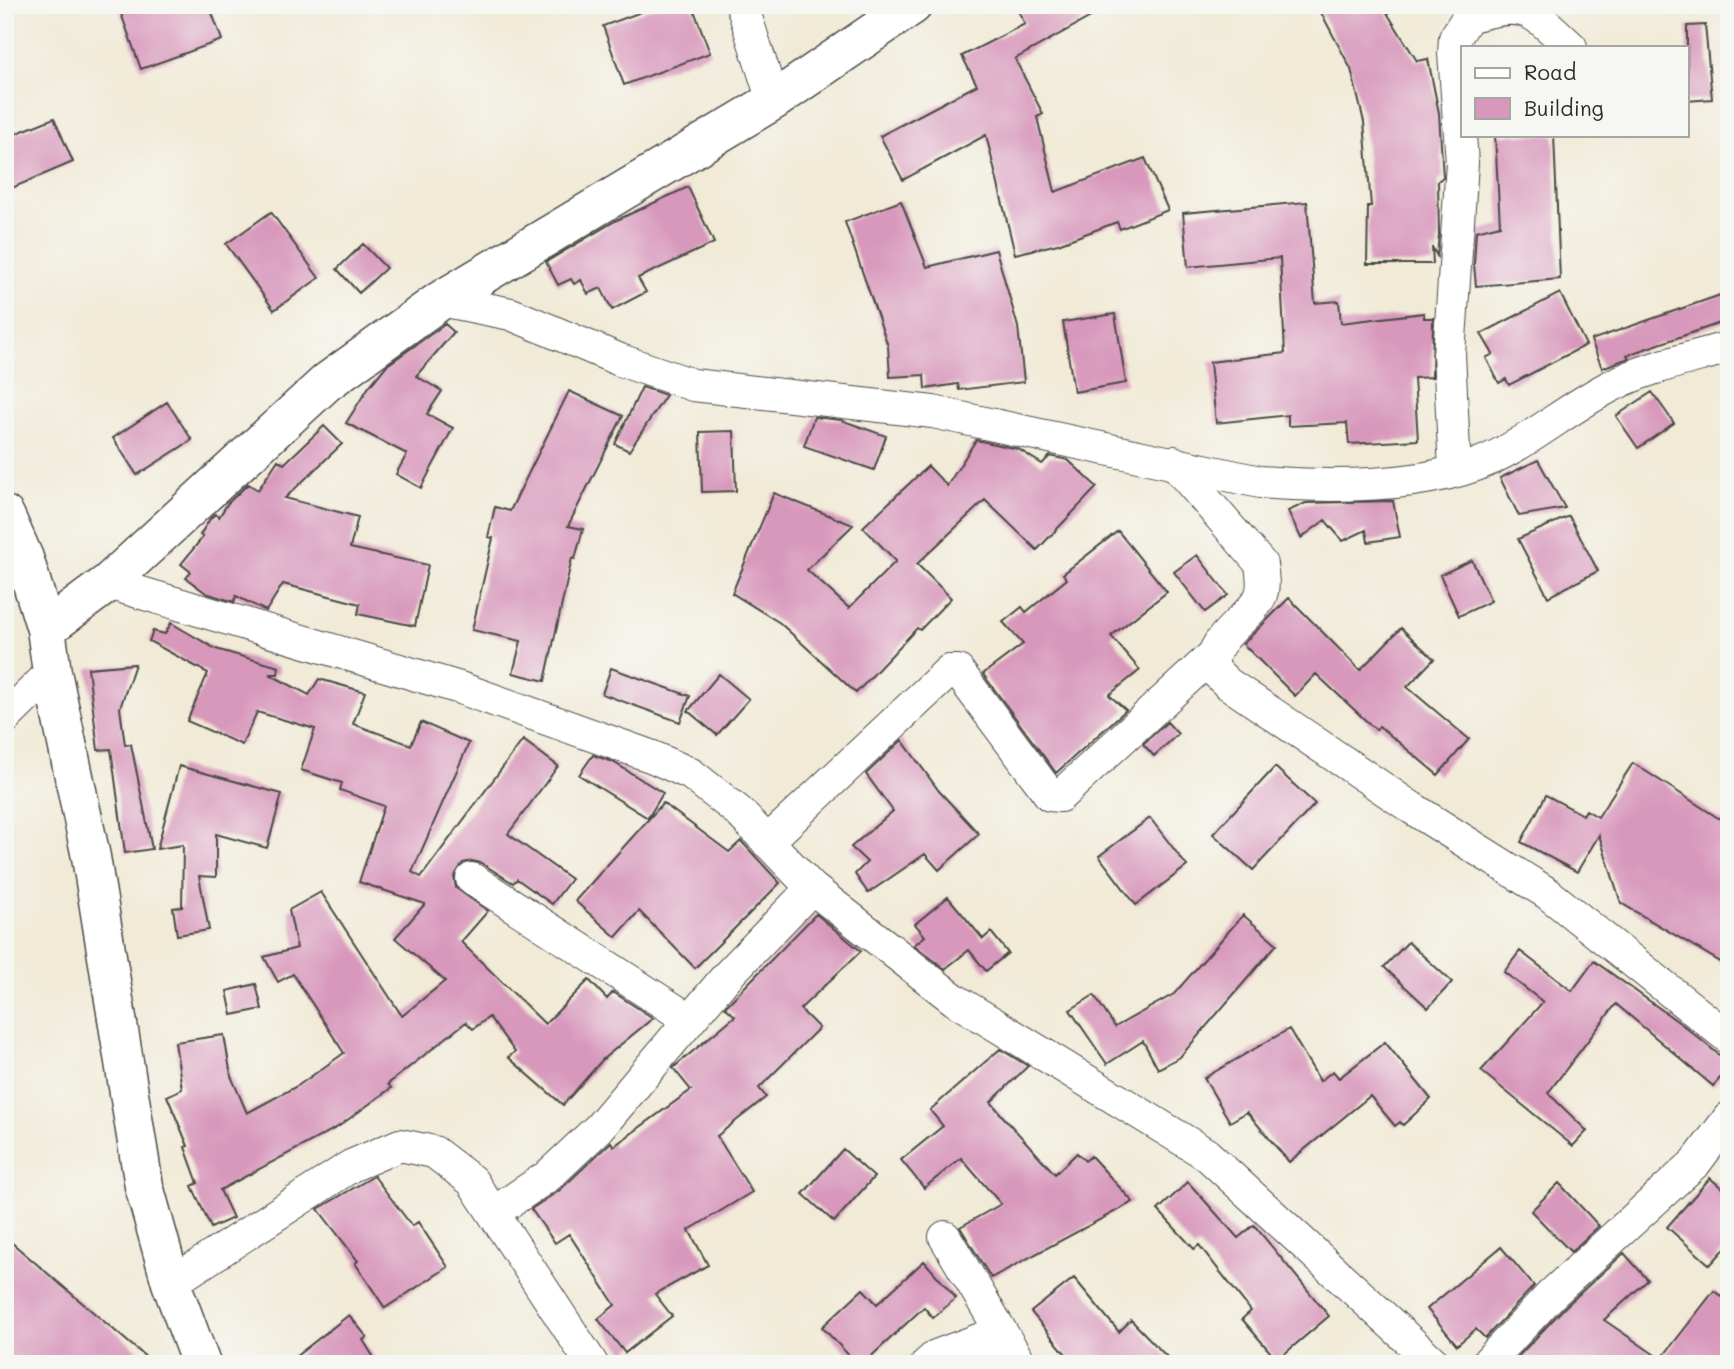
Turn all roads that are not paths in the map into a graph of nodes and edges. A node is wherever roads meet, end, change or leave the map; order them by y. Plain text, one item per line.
1 (742, 5) edge
2 (913, 5) edge
3 (1570, 46) edge
4 (773, 101) junction
5 (441, 300) junction
6 (1729, 347) edge
7 (1173, 463) junction
8 (1455, 470) junction
9 (5, 515) edge
10 (14, 557) edge
11 (107, 583) junction
12 (46, 629) junction
13 (1213, 655) junction
14 (52, 671) junction
15 (5, 719) edge
16 (767, 842) junction
17 (472, 879) dead end
18 (812, 888) junction
19 (690, 1020) junction
20 (1729, 1038) edge
21 (1729, 1118) edge
22 (493, 1213) junction
23 (945, 1237) dead end
24 (171, 1283) junction
25 (1018, 1359) edge
26 (201, 1364) edge
27 (592, 1364) edge
28 (927, 1364) edge
29 (1435, 1364) edge
30 (1486, 1364) edge

1 - 4 street
2 - 4 street
3 - 8 street
4 - 5 street
5 - 7 street
5 - 11 street
6 - 8 street
7 - 8 street
7 - 13 street
9 - 10 street
10 - 12 street
11 - 12 street
11 - 16 street
12 - 14 street
13 - 16 street
13 - 20 street
14 - 15 street
14 - 24 street
16 - 18 street
17 - 19 street
18 - 19 street
18 - 29 street
19 - 22 street
21 - 30 street
22 - 24 street
22 - 27 street
23 - 25 street
24 - 26 street
25 - 28 street

